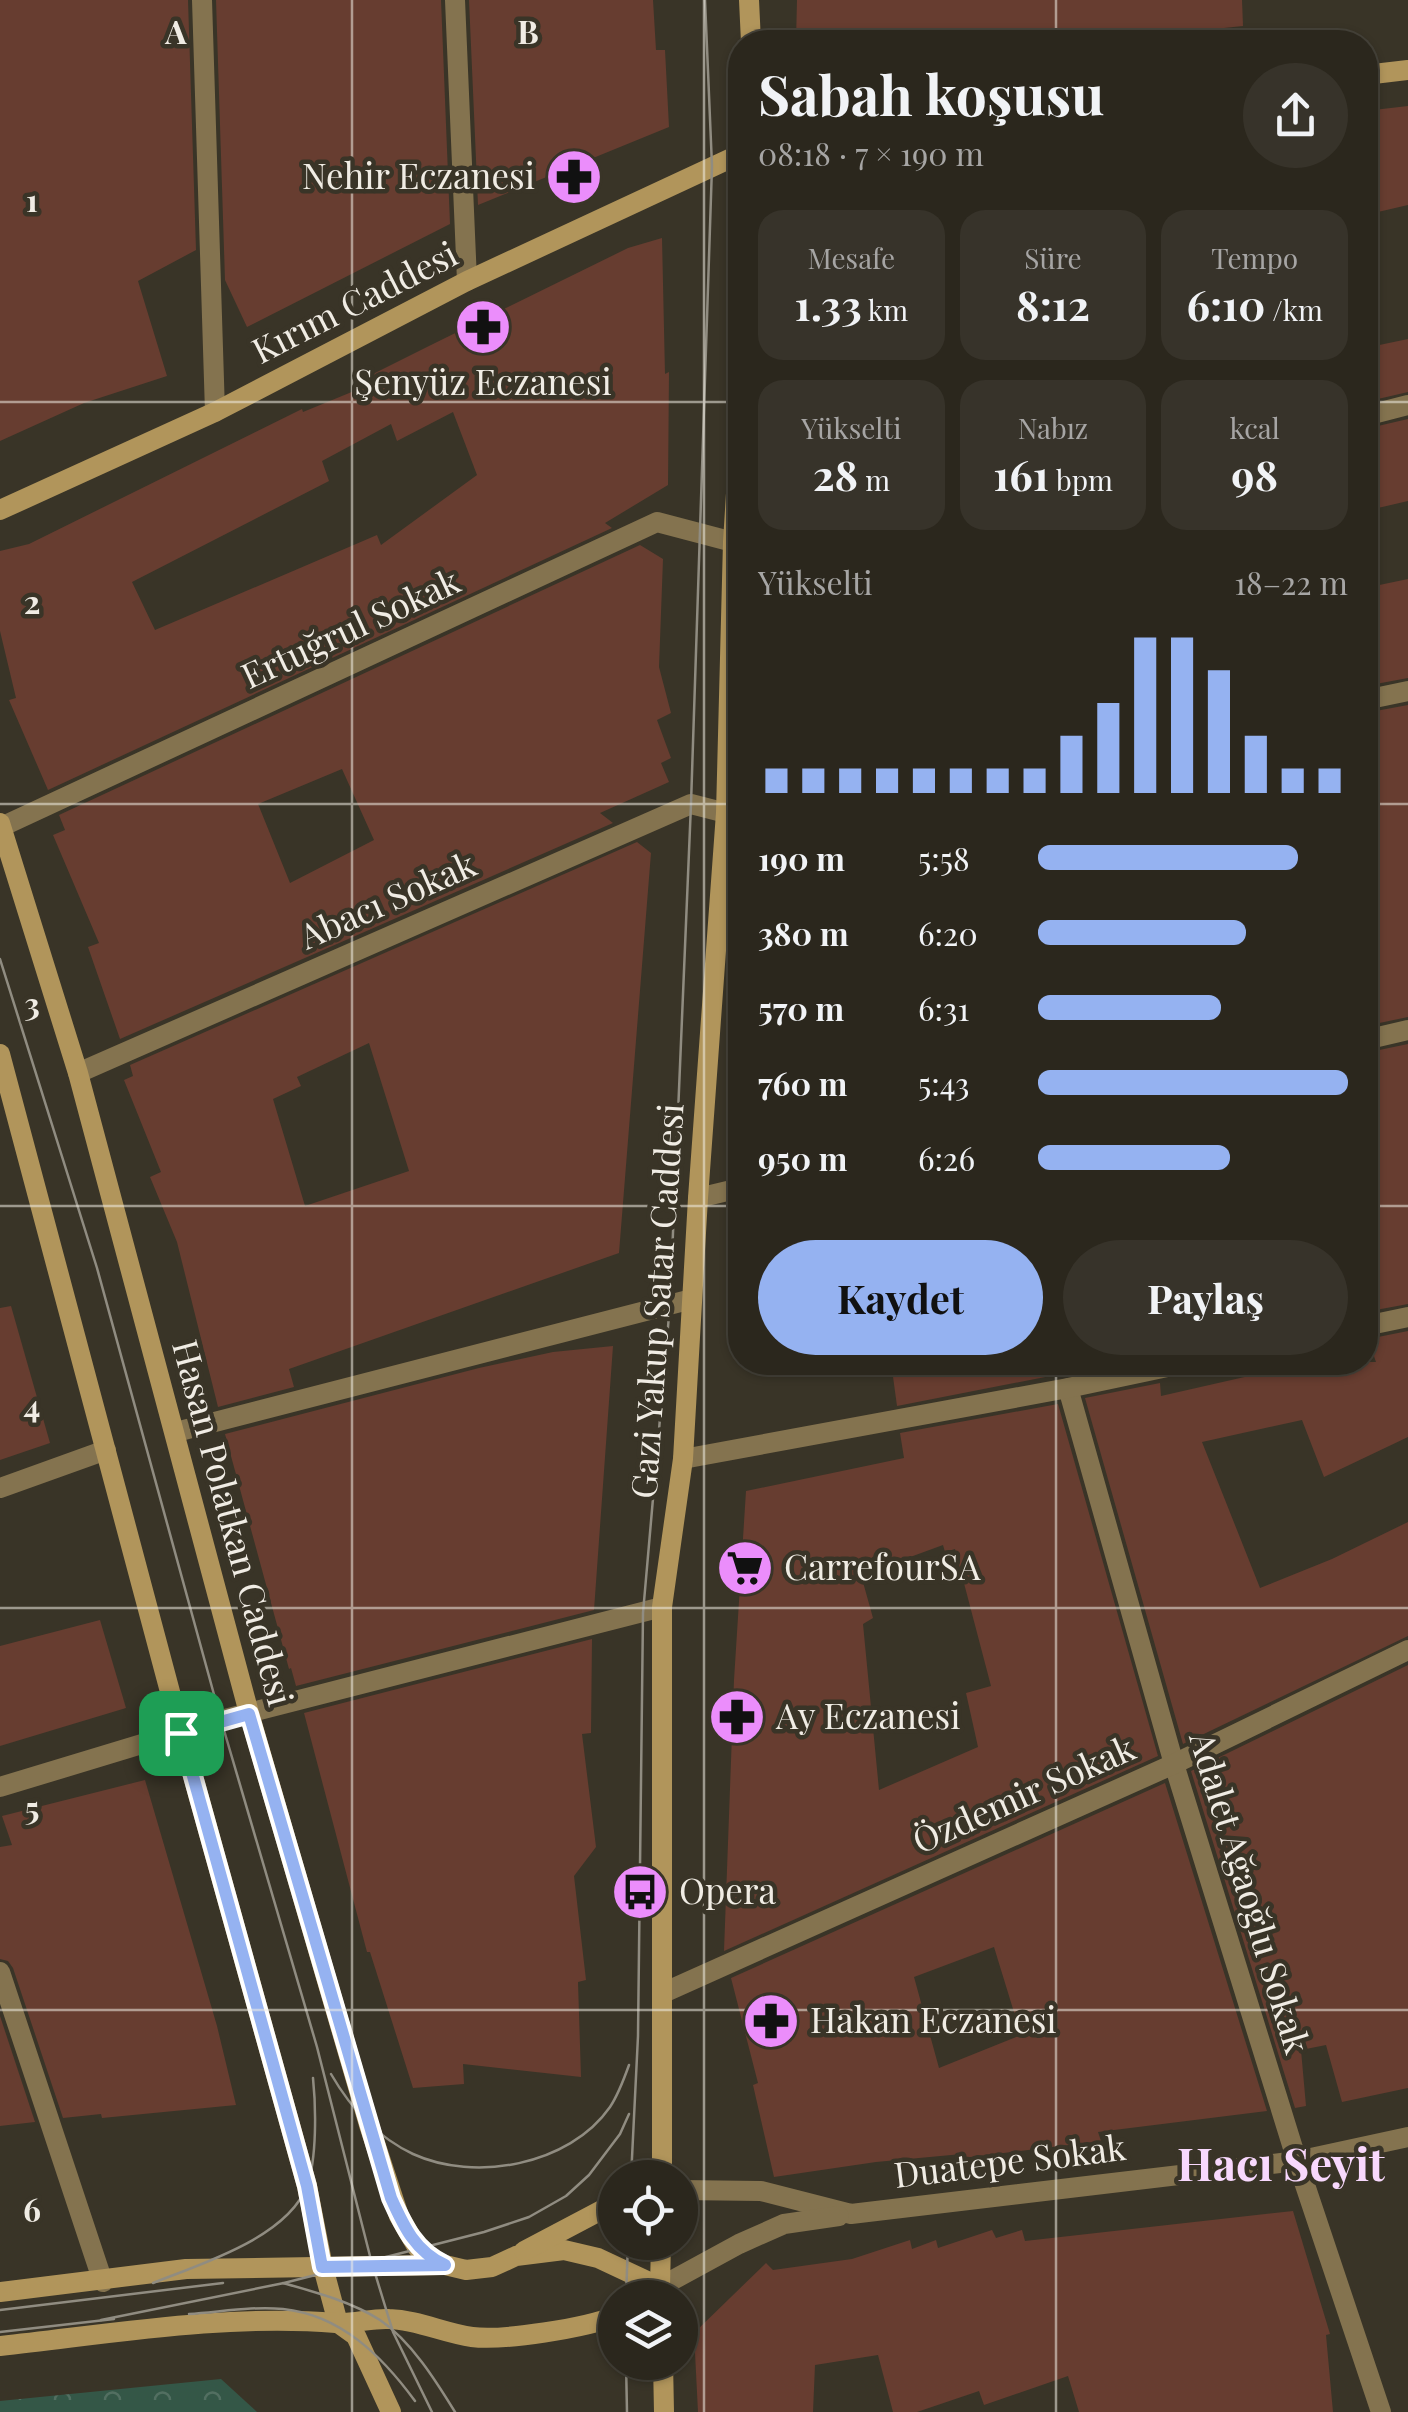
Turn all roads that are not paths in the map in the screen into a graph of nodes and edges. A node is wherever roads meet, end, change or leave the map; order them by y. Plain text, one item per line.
1 (202, 0) edge
2 (455, 0) edge
3 (749, 0) edge
4 (750, 30) edge
5 (1408, 70) edge
6 (1378, 73) edge
7 (728, 160) edge
8 (467, 280) junction
9 (1408, 405) edge
10 (216, 412) junction
11 (1378, 413) edge
12 (0, 510) edge
13 (728, 540) edge
14 (1408, 692) edge
15 (1378, 698) edge
16 (728, 811) edge
17 (1, 825) edge
18 (728, 867) edge
19 (1408, 1030) edge
20 (1378, 1037) edge
21 (0, 1054) edge
22 (78, 1073) junction
23 (7, 1112) edge
24 (728, 1191) edge
25 (698, 1198) junction
26 (692, 1299) junction
27 (1408, 1317) edge
28 (1378, 1323) edge
29 (1130, 1375) edge
30 (1068, 1388) junction
31 (176, 1432) junction
32 (106, 1450) junction
33 (683, 1459) junction
34 (0, 1488) edge
35 (662, 1607) junction
36 (1408, 1650) edge
37 (249, 1714) junction
38 (181, 1733) junction
39 (1174, 1764) junction
40 (0, 1787) edge
41 (0, 1972) edge
42 (663, 1993) junction
43 (1408, 2137) edge
44 (662, 2160) edge
45 (1297, 2160) junction
46 (698, 2190) edge
47 (598, 2211) edge
48 (851, 2214) junction
49 (516, 2256) junction
50 (445, 2265) junction
51 (322, 2267) junction
52 (631, 2280) edge
53 (680, 2280) edge
54 (103, 2282) junction
55 (0, 2292) edge
56 (338, 2323) junction
57 (598, 2323) edge
58 (0, 2346) edge
59 (663, 2380) edge
60 (390, 2412) edge
61 (664, 2412) edge
62 (1381, 2412) edge

1 - 10 street
2 - 8 street
3 - 4 main road
5 - 6 main road
7 - 8 main road, Kırım Caddesi
8 - 10 main road, Kırım Caddesi
9 - 11 street
10 - 12 main road, Kırım Caddesi
13 - 17 street, Ertuğrul Sokak
14 - 15 street
16 - 22 street, Abacı Sokak
17 - 22 main road, Hasan Polatkan Caddesi
18 - 25 main road, Gazi Yakup Satar Caddesi
19 - 20 street
21 - 23 main road
22 - 31 main road, Hasan Polatkan Caddesi
23 - 32 main road
24 - 25 street
25 - 26 main road, Gazi Yakup Satar Caddesi
26 - 31 street
26 - 33 main road, Gazi Yakup Satar Caddesi
27 - 28 street
29 - 30 street
30 - 33 street
30 - 39 street, Adalet Ağaoğlu Sokak
31 - 37 main road, Hasan Polatkan Caddesi
32 - 34 street
32 - 38 main road
33 - 35 main road, Gazi Yakup Satar Caddesi
35 - 37 street
35 - 42 main road, Gazi Yakup Satar Caddesi
36 - 39 street, Özdemir Sokak
37 - 38 street
37 - 50 main road, Hasan Polatkan Caddesi
38 - 40 street
38 - 51 main road
39 - 42 street, Özdemir Sokak
39 - 45 street, Adalet Ağaoğlu Sokak
41 - 54 street
42 - 44 main road, Gazi Yakup Satar Caddesi
43 - 45 street, Duatepe Sokak
45 - 48 street, Duatepe Sokak
45 - 62 street, Adalet Ağaoğlu Sokak
46 - 48 street, Duatepe Sokak
47 - 49 main road
48 - 53 street
49 - 50 main road
49 - 52 main road
50 - 51 main road
51 - 54 main road
51 - 56 main road
54 - 55 main road
56 - 57 main road
56 - 58 main road
56 - 60 main road
59 - 61 main road

